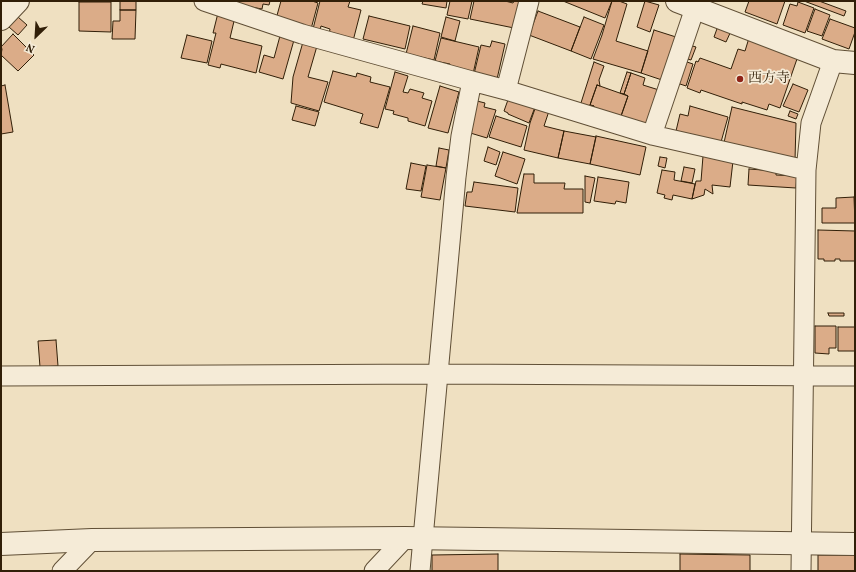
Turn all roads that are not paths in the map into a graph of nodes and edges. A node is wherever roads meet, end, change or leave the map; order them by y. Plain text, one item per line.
1 (18, 1) edge
2 (204, 1) edge
3 (529, 1) edge
4 (686, 4) edge
5 (1, 19) edge
6 (833, 61) junction
7 (855, 63) edge
8 (472, 81) junction
9 (506, 90) junction
10 (652, 135) junction
11 (806, 170) junction
12 (438, 374) junction
13 (1, 376) edge
14 (803, 376) junction
15 (855, 376) edge
16 (414, 538) junction
17 (92, 540) junction
18 (801, 543) junction
19 (1, 544) edge
20 (855, 544) edge
21 (62, 571) edge
22 (374, 571) edge
23 (420, 571) edge
24 (801, 571) edge

1 - 5 street
2 - 8 street
3 - 9 street
4 - 6 street
4 - 10 street
6 - 7 street
6 - 11 street
8 - 9 street
8 - 12 street
9 - 10 street
10 - 11 street
11 - 14 street
12 - 13 street
12 - 14 street
12 - 16 street
14 - 15 street
14 - 18 street
16 - 17 street
16 - 18 street
16 - 22 street
16 - 23 street
17 - 19 street
17 - 21 street
18 - 20 street
18 - 24 street

